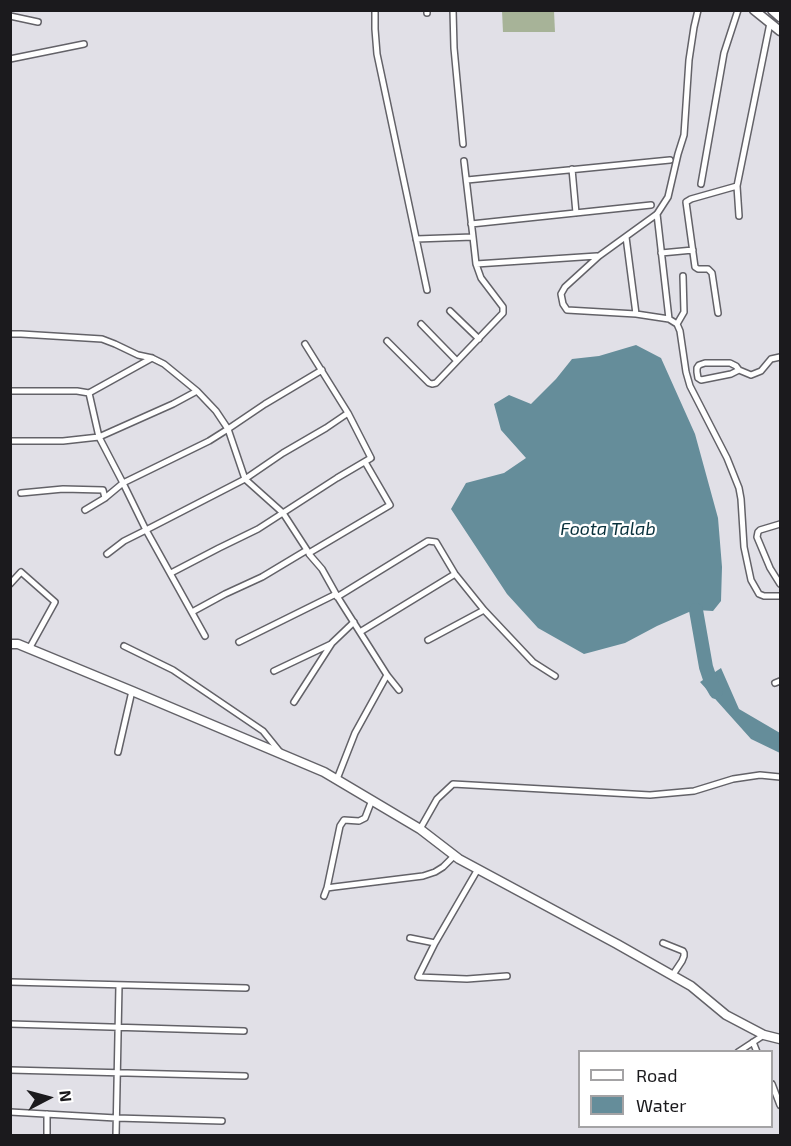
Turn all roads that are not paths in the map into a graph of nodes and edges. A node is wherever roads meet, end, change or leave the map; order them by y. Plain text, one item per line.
1 (375, 10) edge
2 (453, 10) edge
3 (698, 10) edge
4 (738, 10) edge
5 (753, 10) edge
6 (772, 10) edge
7 (10, 16) edge
8 (780, 17) edge
9 (38, 22) dead end
10 (770, 23) junction
11 (780, 31) edge
12 (84, 44) dead end
13 (10, 59) edge
14 (463, 144) dead end
15 (670, 160) dead end
16 (464, 162) dead end
17 (572, 170) junction
18 (467, 180) junction
19 (701, 184) dead end
20 (737, 186) junction
21 (651, 205) dead end
22 (576, 213) junction
23 (657, 214) junction
24 (739, 216) dead end
25 (471, 224) junction
26 (473, 237) junction
27 (626, 237) junction
28 (416, 239) junction
29 (693, 250) junction
30 (662, 253) junction
31 (599, 256) junction
32 (476, 264) junction
33 (683, 276) dead end
34 (427, 290) dead end
35 (450, 311) dead end
36 (717, 313) dead end
37 (636, 314) junction
38 (669, 319) junction
39 (421, 324) dead end
40 (677, 324) junction
41 (10, 334) edge
42 (479, 339) junction
43 (387, 341) dead end
44 (305, 344) dead end
45 (780, 357) edge
46 (152, 358) junction
47 (457, 361) junction
48 (322, 370) junction
49 (739, 370) junction
50 (10, 391) edge
51 (197, 391) junction
52 (89, 393) junction
53 (348, 413) junction
54 (228, 429) junction
55 (99, 437) junction
56 (10, 441) edge
57 (365, 462) junction
58 (245, 479) junction
59 (123, 483) junction
60 (21, 493) dead end
61 (105, 498) junction
62 (85, 510) dead end
63 (284, 513) junction
64 (780, 524) edge
65 (146, 530) junction
66 (308, 552) junction
67 (107, 554) dead end
68 (171, 573) junction
69 (455, 574) junction
70 (10, 584) edge
71 (780, 584) edge
72 (337, 596) junction
73 (780, 596) edge
74 (484, 610) junction
75 (192, 612) junction
76 (354, 622) junction
77 (360, 632) junction
78 (205, 636) dead end
79 (428, 640) dead end
80 (239, 642) dead end
81 (333, 643) junction
82 (10, 644) edge
83 (124, 646) dead end
84 (29, 649) junction
85 (274, 671) dead end
86 (387, 675) junction
87 (555, 676) dead end
88 (399, 690) dead end
89 (132, 691) junction
90 (294, 702) dead end
91 (118, 752) dead end
92 (282, 754) junction
93 (780, 777) edge
94 (337, 779) junction
95 (372, 800) junction
96 (420, 829) junction
97 (454, 856) junction
98 (478, 869) junction
99 (327, 888) junction
100 (324, 896) dead end
101 (410, 938) dead end
102 (435, 943) junction
103 (663, 943) dead end
104 (507, 976) dead end
105 (672, 976) junction
106 (10, 982) edge
107 (118, 986) junction
108 (246, 988) dead end
109 (10, 1024) edge
110 (117, 1028) junction
111 (244, 1031) dead end
112 (764, 1035) junction
113 (780, 1039) edge
114 (753, 1042) junction
115 (741, 1050) edge
116 (756, 1050) edge
117 (10, 1070) edge
118 (116, 1073) junction
119 (245, 1076) dead end
120 (773, 1089) edge
121 (780, 1105) edge
122 (10, 1112) edge
123 (47, 1114) junction
124 (116, 1118) junction
125 (222, 1121) dead end
126 (47, 1136) edge
127 (116, 1136) edge

1 - 28 street
2 - 14 street
3 - 23 street
4 - 19 street
5 - 10 main road
6 - 8 main road
7 - 9 street
10 - 11 main road
10 - 20 street
12 - 13 street
15 - 17 street
16 - 18 street
17 - 18 street
17 - 22 street
18 - 25 street
20 - 24 street
20 - 29 street
21 - 22 street
22 - 25 street
23 - 27 street
23 - 30 street
25 - 26 street
26 - 28 street
26 - 32 street
27 - 31 street
27 - 37 street
28 - 34 street
29 - 30 street
29 - 36 street
30 - 38 street
31 - 32 street
31 - 37 street
32 - 42 street
33 - 40 street
35 - 42 street
37 - 38 street
38 - 40 street
39 - 47 street
40 - 73 street
41 - 46 street
42 - 47 street
43 - 47 street
44 - 48 street
45 - 49 street
46 - 51 street
46 - 52 street
48 - 53 street
48 - 54 street
49 - 49 street
50 - 52 street
51 - 54 street
51 - 55 street
52 - 55 street
53 - 57 street
53 - 58 street
54 - 58 street
54 - 59 street
55 - 56 street
55 - 59 street
57 - 63 street
57 - 66 street
58 - 63 street
58 - 65 street
59 - 61 street
59 - 65 street
60 - 61 street
61 - 62 street
63 - 66 street
63 - 68 street
64 - 71 street
65 - 67 street
65 - 68 street
66 - 72 street
66 - 75 street
68 - 75 street
69 - 72 street
69 - 74 street
69 - 77 street
70 - 84 street
72 - 76 street
72 - 80 street
74 - 79 street
74 - 87 street
75 - 78 street
76 - 77 street
76 - 81 street
77 - 86 street
81 - 85 street
81 - 90 street
82 - 84 main road
83 - 92 street
84 - 89 main road
86 - 88 street
86 - 94 street
89 - 91 street
89 - 92 main road
92 - 94 main road
93 - 96 street
94 - 95 main road
95 - 96 main road
95 - 99 street
96 - 97 main road
97 - 98 main road
97 - 99 street
98 - 102 street
98 - 105 main road
99 - 100 street
101 - 102 street
102 - 104 street
103 - 105 street
105 - 112 main road
106 - 107 street
107 - 108 street
107 - 110 street
109 - 110 street
110 - 111 street
110 - 118 street
112 - 113 main road
112 - 114 street
114 - 115 street
114 - 116 street
117 - 118 street
118 - 119 street
118 - 124 street
120 - 121 street
122 - 123 street
123 - 124 street
123 - 126 street
124 - 125 street
124 - 127 street

